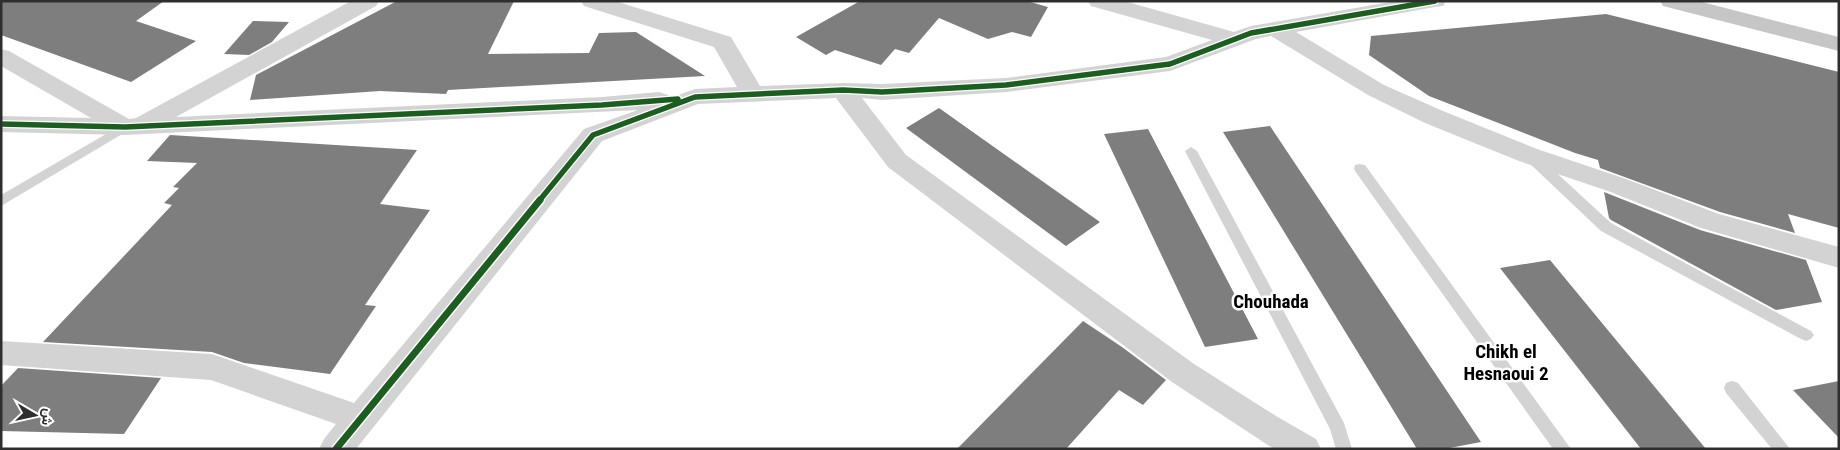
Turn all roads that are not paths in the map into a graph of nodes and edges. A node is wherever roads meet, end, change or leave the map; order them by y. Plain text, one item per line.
1 (368, 1) edge
2 (592, 1) edge
3 (1099, 1) edge
4 (1435, 1) edge
5 (1672, 1) edge
6 (1275, 29) junction
7 (1234, 40) junction
8 (1839, 44) edge
9 (1, 56) edge
10 (843, 90) junction
11 (753, 95) junction
12 (696, 98) junction
13 (1, 124) edge
14 (132, 127) junction
15 (1191, 151) dead end
16 (1528, 155) junction
17 (1360, 168) dead end
18 (1, 201) edge
19 (1839, 258) edge
20 (1806, 335) dead end
21 (1, 353) edge
22 (1732, 388) dead end
23 (360, 419) junction
24 (336, 449) edge
25 (1304, 449) edge
26 (1344, 449) edge
27 (1563, 449) edge
28 (1782, 449) edge

1 - 14 street
2 - 11 street
3 - 7 street
4 - 6 street
5 - 8 main road
6 - 7 street
6 - 16 street
7 - 10 street
9 - 14 street
10 - 11 street
10 - 25 street
11 - 12 street
12 - 14 street
12 - 23 street
13 - 14 street
14 - 18 lane
15 - 26 lane
16 - 19 street
16 - 20 lane
17 - 27 lane
21 - 23 street
22 - 28 lane
23 - 24 street

